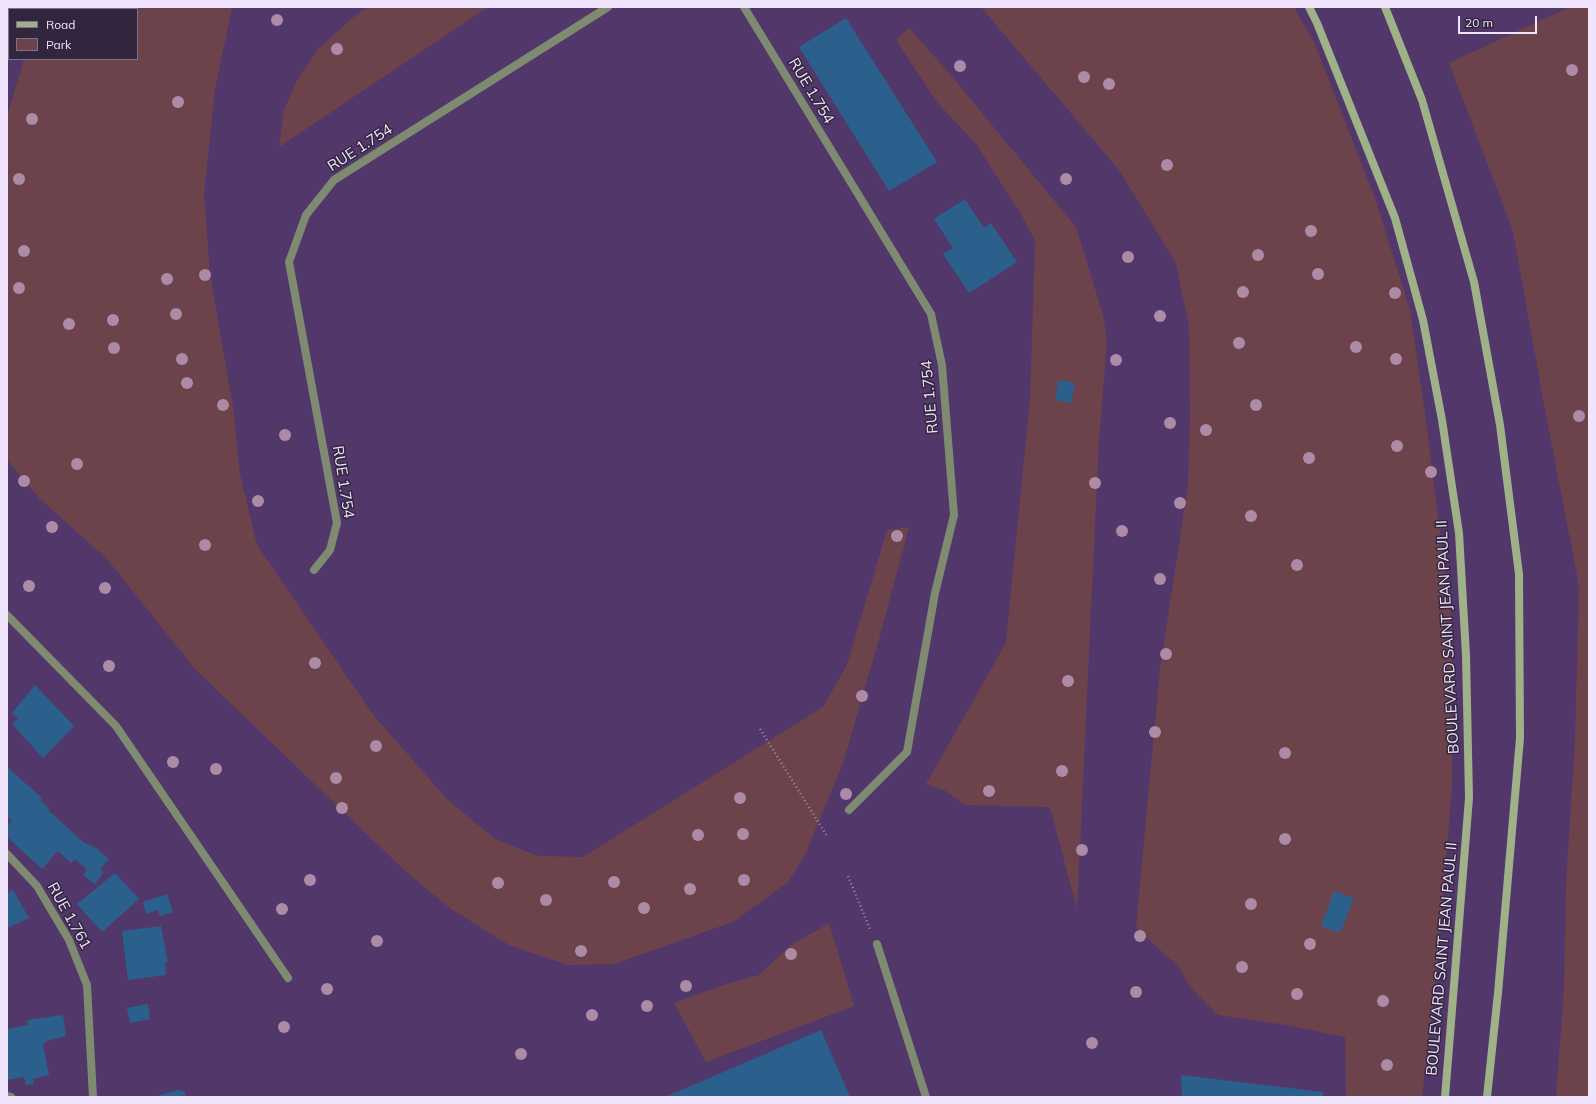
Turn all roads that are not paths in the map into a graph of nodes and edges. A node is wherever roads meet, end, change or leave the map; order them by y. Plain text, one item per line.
1 (608, 7) edge
2 (744, 7) edge
3 (1309, 7) edge
4 (1385, 7) edge
5 (314, 570) dead end
6 (7, 615) edge
7 (849, 810) dead end
8 (7, 854) edge
9 (877, 944) road end
10 (288, 978) dead end
11 (7, 1096) edge
12 (11, 1097) edge
13 (93, 1097) edge
14 (926, 1097) edge
15 (1445, 1097) edge
16 (1487, 1097) edge

1 - 5 street, RUE 1.754
2 - 7 street, RUE 1.754
3 - 15 main road, BOULEVARD SAINT JEAN PAUL II
4 - 16 main road
6 - 10 street
8 - 13 street, RUE 1.761
9 - 14 street
11 - 12 street

